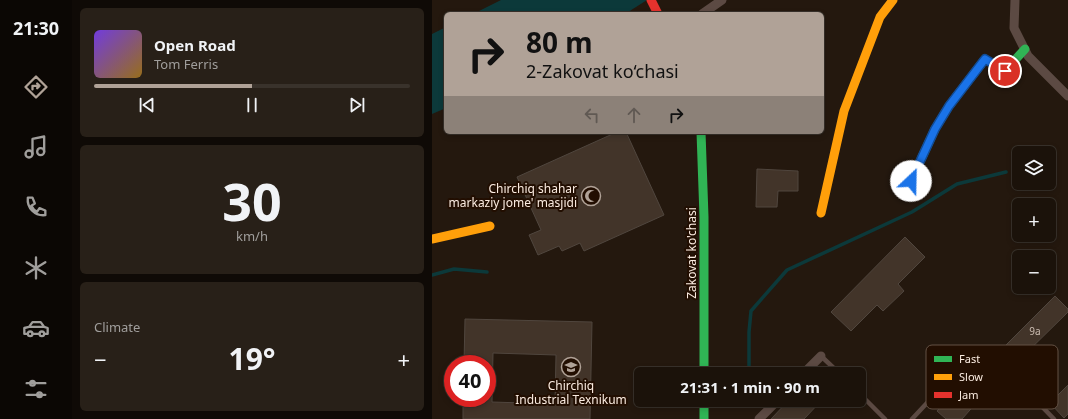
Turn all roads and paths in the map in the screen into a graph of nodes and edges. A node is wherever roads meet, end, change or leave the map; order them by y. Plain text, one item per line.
1 (651, 0) edge
2 (722, 0) edge
3 (893, 0) edge
4 (1015, 0) edge
5 (657, 12) edge
6 (705, 12) edge
7 (1025, 49) junction
8 (1068, 96) edge
9 (701, 134) edge
10 (911, 181) dead end
11 (820, 213) dead end
12 (490, 226) dead end
13 (432, 240) edge
14 (821, 356) joint
15 (704, 367) edge
16 (810, 367) edge
17 (833, 367) edge
18 (866, 400) edge
19 (926, 404) edge
20 (704, 407) edge
21 (771, 407) edge
22 (1044, 409) edge
23 (704, 419) edge
24 (759, 419) edge
25 (885, 419) edge
26 (912, 419) edge
27 (1054, 419) edge

1 - 5 street
2 - 6 street
3 - 11 street
4 - 7 street
7 - 8 street
7 - 10 street
9 - 15 street, Zakovat ko'chasi
12 - 13 street
14 - 16 street
14 - 17 lane
18 - 25 lane
19 - 26 lane
20 - 23 street
21 - 24 street
22 - 27 lane

